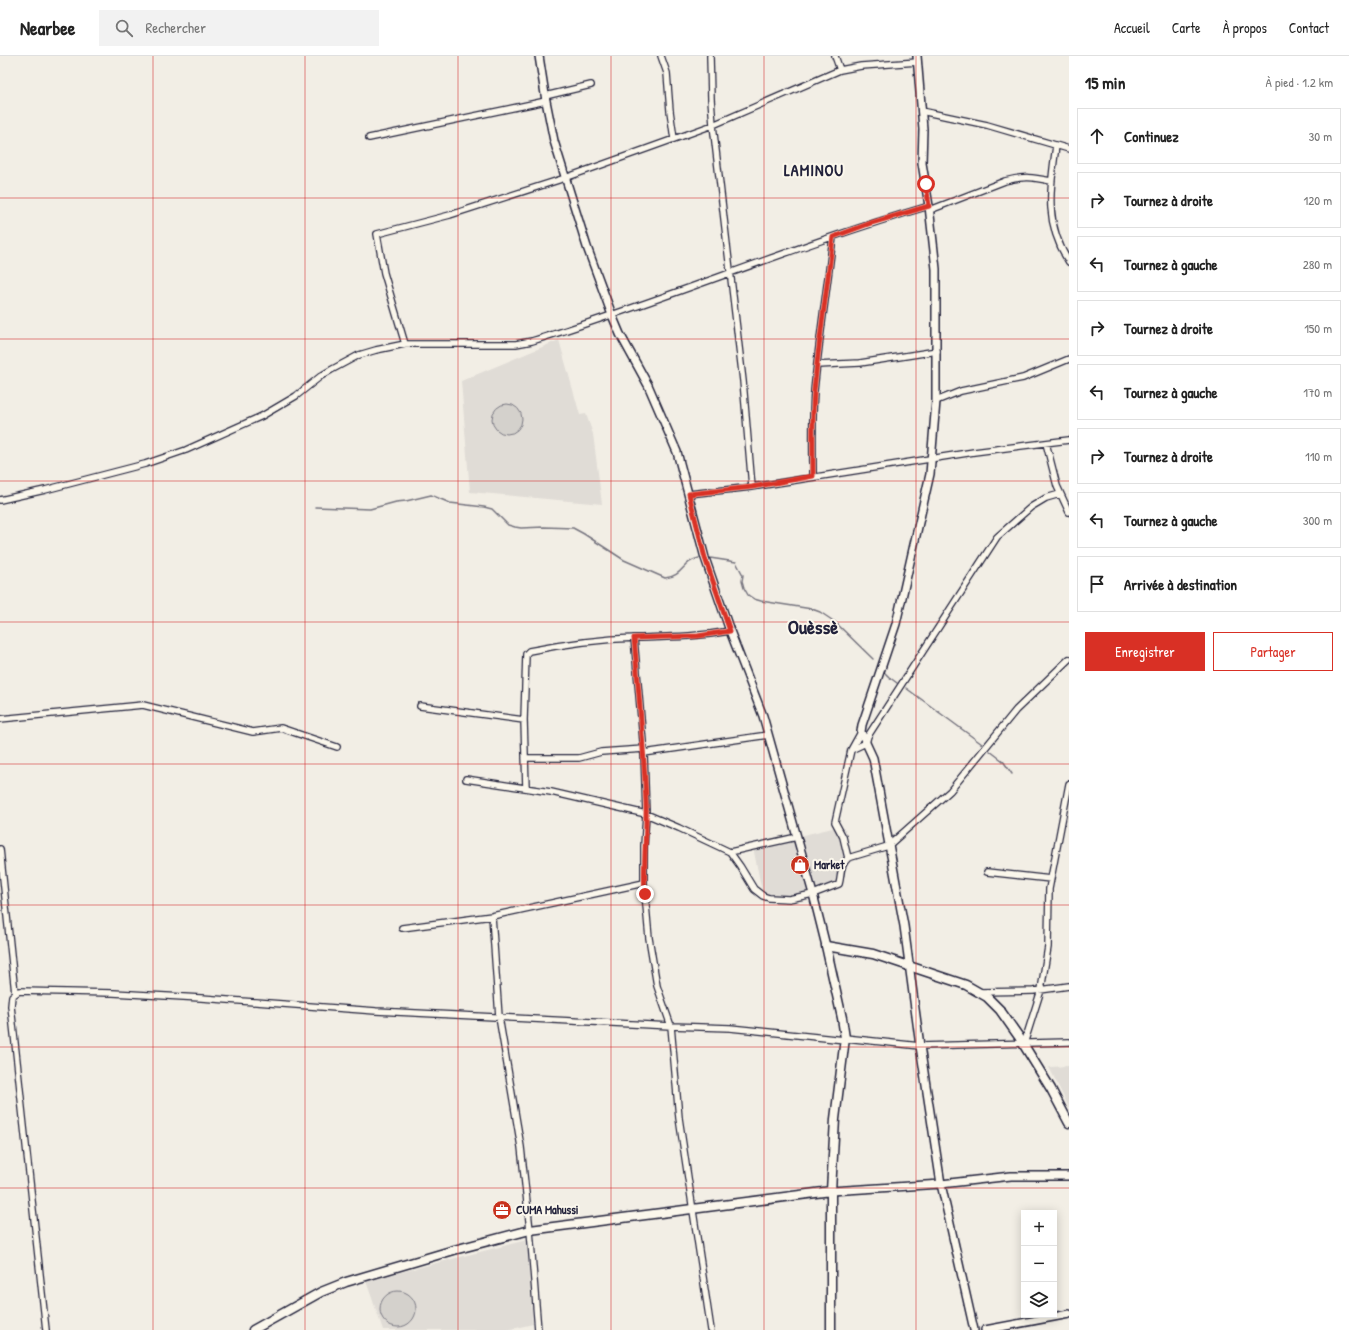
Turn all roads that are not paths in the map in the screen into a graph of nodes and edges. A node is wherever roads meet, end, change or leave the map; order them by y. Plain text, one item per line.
1 (539, 56) edge
2 (661, 56) edge
3 (710, 56) edge
4 (835, 56) edge
5 (917, 59) edge
6 (840, 70) junction
7 (591, 85) dead end
8 (545, 99) junction
9 (921, 111) junction
10 (713, 125) junction
11 (369, 138) dead end
12 (674, 138) junction
13 (1056, 146) junction
14 (1069, 150) edge
15 (565, 178) junction
16 (1051, 181) junction
17 (930, 208) junction
18 (833, 237) junction
19 (1069, 262) edge
20 (731, 273) junction
21 (612, 314) junction
22 (405, 344) junction
23 (937, 351) junction
24 (1069, 359) edge
25 (817, 365) junction
26 (936, 401) junction
27 (1069, 440) edge
28 (1046, 443) junction
29 (931, 459) junction
30 (813, 476) junction
31 (752, 487) junction
32 (689, 494) junction
33 (1060, 494) junction
34 (0, 500) edge
35 (1069, 512) edge
36 (730, 631) junction
37 (634, 638) junction
38 (1069, 659) edge
39 (420, 706) dead end
40 (0, 719) edge
41 (524, 720) junction
42 (861, 732) junction
43 (768, 735) junction
44 (866, 743) junction
45 (337, 747) dead end
46 (851, 750) junction
47 (644, 751) junction
48 (525, 758) junction
49 (466, 779) dead end
50 (1069, 784) edge
51 (526, 788) junction
52 (646, 814) junction
53 (797, 837) junction
54 (888, 846) junction
55 (0, 849) edge
56 (730, 852) junction
57 (848, 858) junction
58 (987, 872) dead end
59 (1051, 879) junction
60 (644, 883) junction
61 (813, 894) junction
62 (492, 916) junction
63 (402, 928) dead end
64 (826, 946) junction
65 (909, 966) junction
66 (1069, 986) edge
67 (1041, 990) junction
68 (979, 992) junction
69 (15, 993) junction
70 (498, 1017) junction
71 (671, 1026) junction
72 (845, 1039) junction
73 (1069, 1042) edge
74 (1024, 1044) junction
75 (920, 1046) junction
76 (1069, 1123) edge
77 (1069, 1176) edge
78 (941, 1184) junction
79 (831, 1191) junction
80 (693, 1208) junction
81 (530, 1230) junction
82 (1069, 1314) edge
83 (46, 1330) edge
84 (253, 1330) edge
85 (538, 1330) edge
86 (712, 1330) edge
87 (831, 1330) edge
88 (974, 1330) edge
89 (985, 1330) edge

1 - 8 street
2 - 12 street
3 - 10 street
4 - 6 street
5 - 6 street
5 - 9 street
6 - 10 street
7 - 8 street
8 - 11 street
8 - 15 street
9 - 13 street
9 - 17 street
10 - 12 street
10 - 20 street
12 - 15 street
13 - 14 street
13 - 16 street
15 - 21 street
15 - 22 street
16 - 17 street
16 - 19 street
17 - 18 street
17 - 23 street
18 - 20 street
18 - 25 street
20 - 21 street
20 - 31 street
21 - 22 street
21 - 32 street
22 - 34 street
23 - 25 street
23 - 26 street
24 - 26 street
25 - 30 street
26 - 29 street
27 - 28 street
28 - 29 street
28 - 33 street
29 - 30 street
29 - 42 street
30 - 31 street
31 - 32 street
32 - 36 street
33 - 35 street
33 - 44 street
36 - 37 street
36 - 43 street
37 - 41 street
37 - 47 street
38 - 54 street
39 - 41 street
40 - 45 street
41 - 48 street
42 - 44 street
42 - 46 street
43 - 47 street
43 - 53 street
44 - 46 street
44 - 54 street
46 - 57 street
47 - 48 street
47 - 52 street
48 - 51 street
49 - 51 street
50 - 59 street
51 - 52 street
52 - 56 street
52 - 60 street
53 - 56 street
53 - 61 street
54 - 57 street
54 - 65 street
55 - 69 street
56 - 61 street
57 - 61 street
58 - 59 street
59 - 67 street
60 - 62 street
60 - 71 street
61 - 64 street
62 - 63 street
62 - 70 street
64 - 65 main road
64 - 72 main road
65 - 68 main road
65 - 75 street
66 - 67 street
67 - 68 street
67 - 74 street
68 - 74 main road
69 - 70 street
69 - 83 street
70 - 71 street
70 - 81 street
71 - 72 street
71 - 80 street
72 - 75 street
72 - 79 main road
73 - 74 street
74 - 75 street
74 - 76 main road
75 - 78 street
77 - 78 street
78 - 79 street
78 - 88 street
79 - 80 main road
79 - 87 main road
80 - 81 main road
80 - 86 street
81 - 84 main road
81 - 85 street
82 - 89 street

